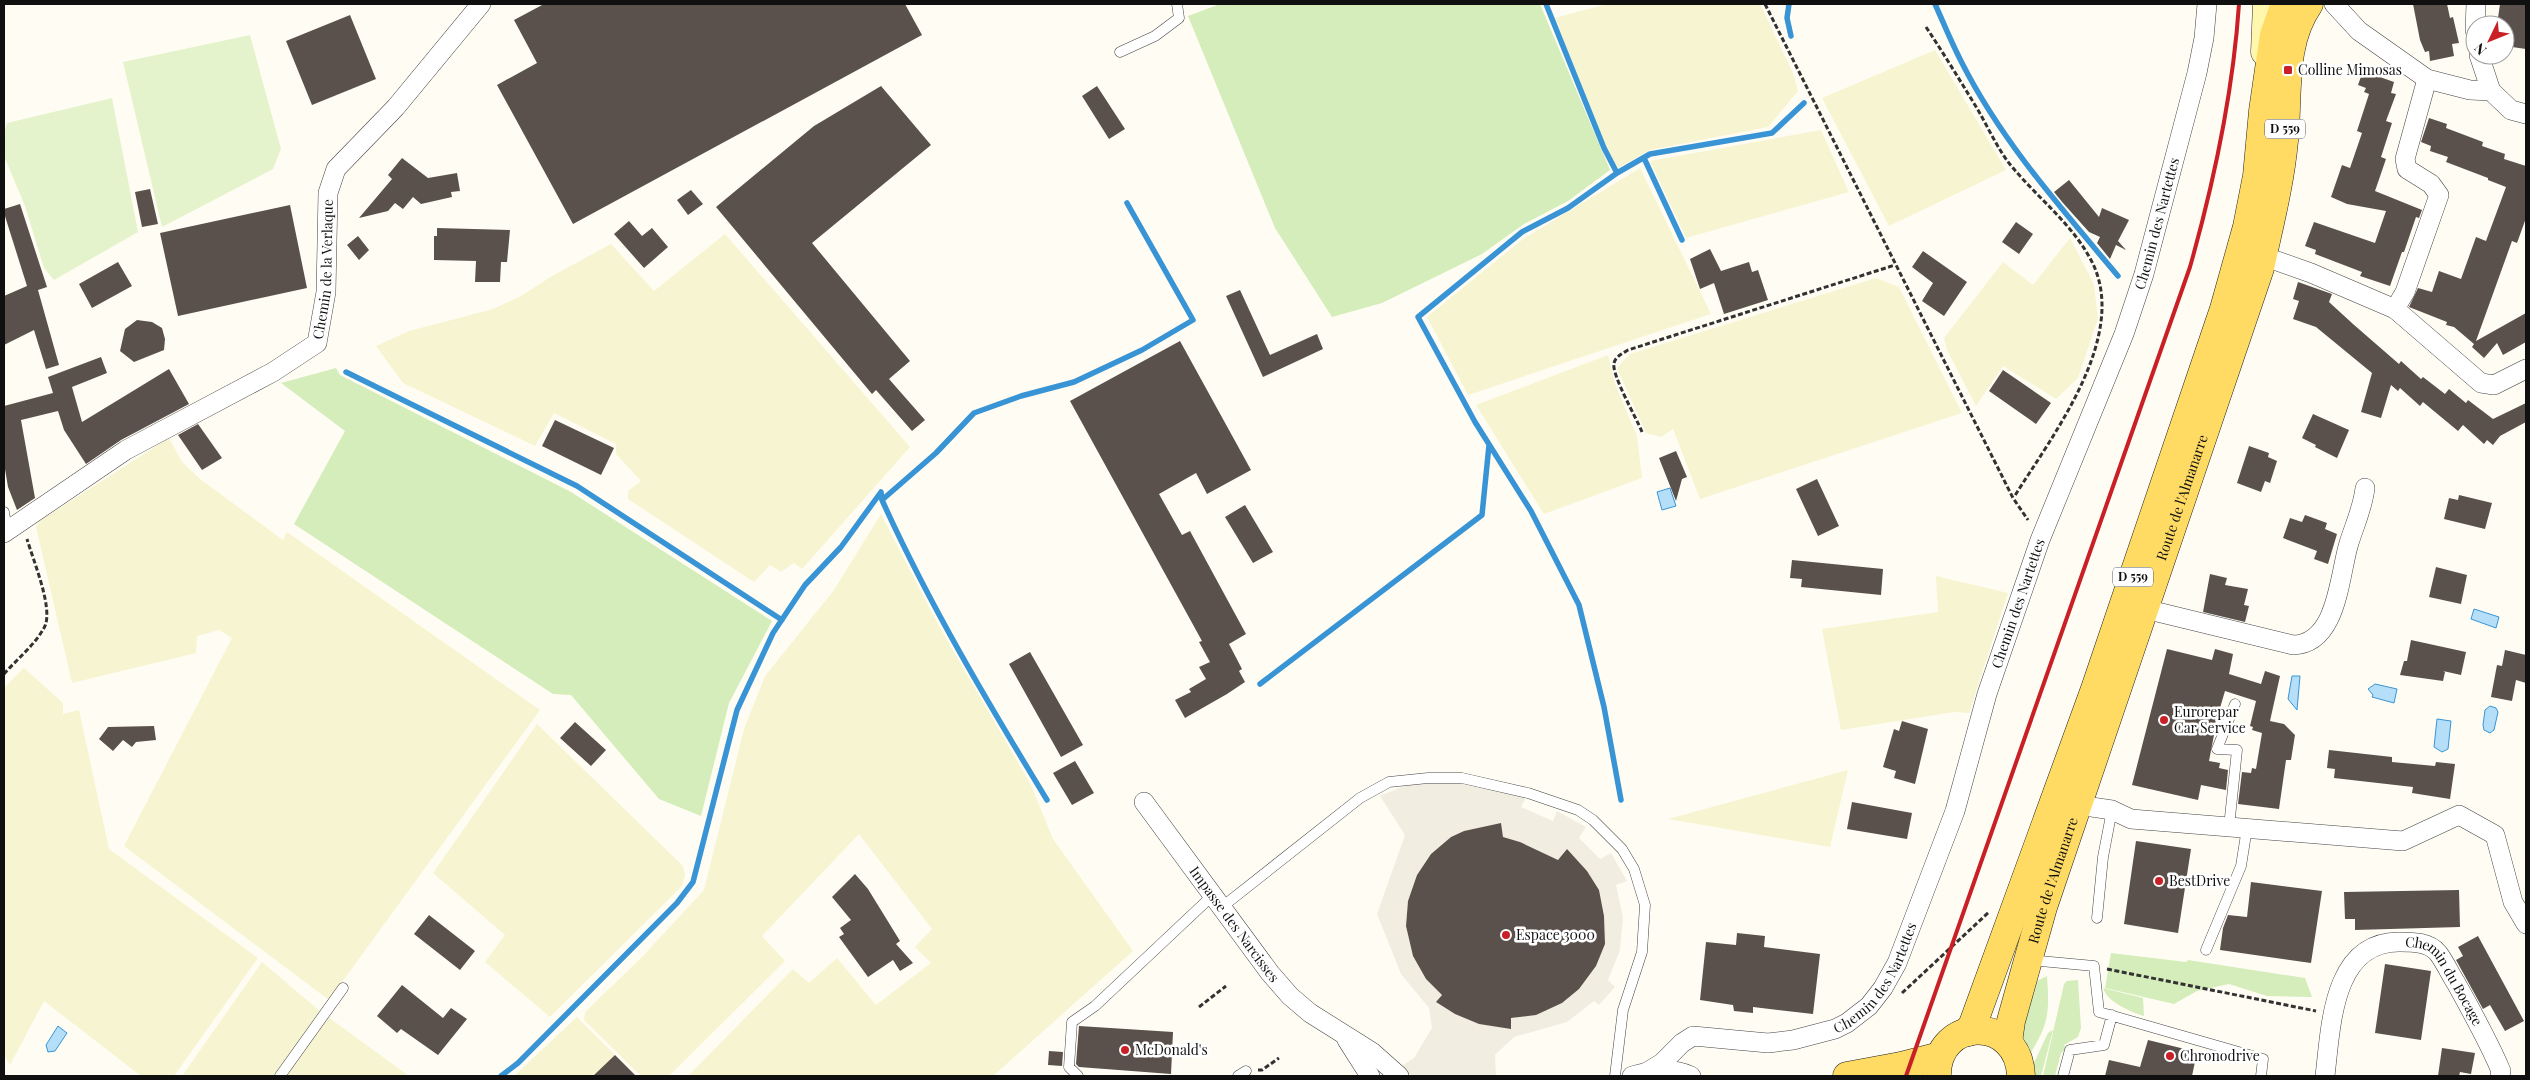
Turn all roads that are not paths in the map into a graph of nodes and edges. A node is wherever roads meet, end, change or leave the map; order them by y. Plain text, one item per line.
1 (481, 4) edge
2 (1177, 4) edge
3 (2207, 4) edge
4 (2267, 4) edge
5 (2285, 4) edge
6 (2309, 4) edge
7 (2334, 4) edge
8 (2350, 4) edge
9 (2359, 31) junction
10 (1120, 52) dead end
11 (2482, 65) edge
12 (2427, 79) junction
13 (2491, 91) junction
14 (2263, 111) junction
15 (2526, 114) edge
16 (2263, 256) junction
17 (2395, 309) junction
18 (2526, 370) edge
19 (2365, 488) dead end
20 (4, 512) edge
21 (11, 528) edge
22 (2145, 609) junction
23 (2234, 704) dead end
24 (1144, 802) dead end
25 (2078, 805) junction
26 (2112, 810) junction
27 (2238, 827) junction
28 (1217, 901) junction
29 (2097, 918) dead end
30 (2526, 924) edge
31 (2206, 950) dead end
32 (2028, 960) junction
33 (343, 988) dead end
34 (2112, 1015) junction
35 (1968, 1032) junction
36 (1342, 1033) junction
37 (2008, 1042) junction
38 (1682, 1043) junction
39 (1938, 1066) edge
40 (1640, 1074) edge
41 (1688, 1075) edge
42 (280, 1076) edge
43 (1078, 1076) edge
44 (1370, 1076) edge
45 (1399, 1076) edge
46 (1615, 1076) edge
47 (1847, 1076) edge
48 (2021, 1076) edge
49 (2063, 1076) edge
50 (2260, 1076) edge
51 (2325, 1076) edge
52 (2500, 1076) edge

1 - 21 street, Chemin de la Verlaque
2 - 10 lane
3 - 38 street, Chemin des Nartettes
4 - 14 main road
5 - 14 main road, Route de l'Almanarre / D 559
6 - 16 main road, Route de l'Almanarre / D 559
7 - 9 street
8 - 9 street
9 - 12 street
11 - 13 street
12 - 13 street
12 - 17 street
13 - 15 street
14 - 35 main road, Route de l'Almanarre / D 559
16 - 17 street
16 - 22 main road, Route de l'Almanarre / D 559
17 - 18 street
19 - 22 street
20 - 21 lane
22 - 25 main road, Route de l'Almanarre / D 559
23 - 27 lane
24 - 28 street, Impasse des Narcisses
25 - 26 street
25 - 32 main road, Route de l'Almanarre / D 559
26 - 27 street
26 - 29 lane
27 - 30 street
27 - 31 lane
28 - 36 street, Impasse des Narcisses
28 - 43 lane
28 - 46 lane
32 - 34 lane
32 - 37 main road, Route de l'Almanarre / D 559
33 - 42 lane
34 - 49 lane
34 - 50 lane
35 - 37 main road
35 - 39 main road
36 - 44 street, Impasse des Narcisses
36 - 45 street, Impasse des Narcisses
37 - 48 main road
38 - 40 street, Chemin des Nartettes
38 - 41 street
39 - 47 main road
40 - 41 street
51 - 52 street, Chemin du Bocage

